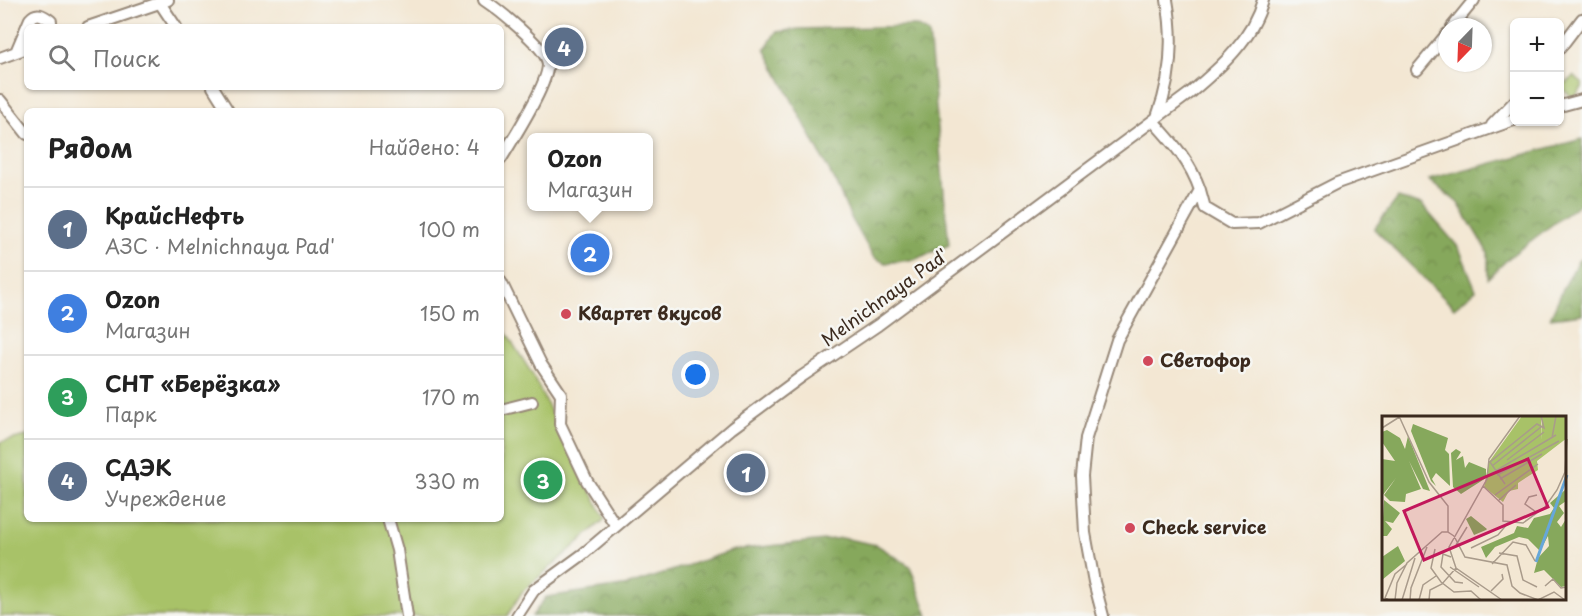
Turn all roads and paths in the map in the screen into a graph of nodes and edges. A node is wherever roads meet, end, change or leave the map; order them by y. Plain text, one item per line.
1 (484, 0) edge
2 (1167, 0) edge
3 (1263, 0) edge
4 (1474, 0) edge
5 (164, 2) edge
6 (1459, 18) edge
7 (1582, 19) edge
8 (28, 24) edge
9 (51, 24) edge
10 (97, 24) edge
11 (175, 24) edge
12 (24, 33) edge
13 (1564, 43) edge
14 (1438, 44) edge
15 (24, 49) edge
16 (16, 52) junction
17 (0, 58) edge
18 (1417, 70) dead end
19 (215, 90) edge
20 (0, 100) edge
21 (1582, 100) edge
22 (1564, 105) edge
23 (1510, 107) edge
24 (226, 108) edge
25 (1154, 120) junction
26 (1510, 121) edge
27 (1491, 127) junction
28 (24, 130) edge
29 (504, 154) edge
30 (1200, 190) junction
31 (504, 288) edge
32 (532, 402) dead end
33 (504, 409) edge
34 (389, 522) edge
35 (616, 526) junction
36 (407, 616) edge
37 (517, 616) edge
38 (1103, 616) edge

1 - 29 street
2 - 25 street
3 - 25 street, Melnichnaya Pad'
4 - 6 street
5 - 10 street
5 - 11 street
7 - 13 street
8 - 9 street
12 - 16 street
14 - 18 street
15 - 16 street
16 - 17 street
19 - 24 street
20 - 28 street
21 - 22 street
23 - 27 street
25 - 30 street
25 - 35 street, Melnichnaya Pad'
26 - 27 street
27 - 30 street
30 - 38 street
31 - 35 street
32 - 33 street
34 - 36 street
35 - 37 street, Melnichnaya Pad'

